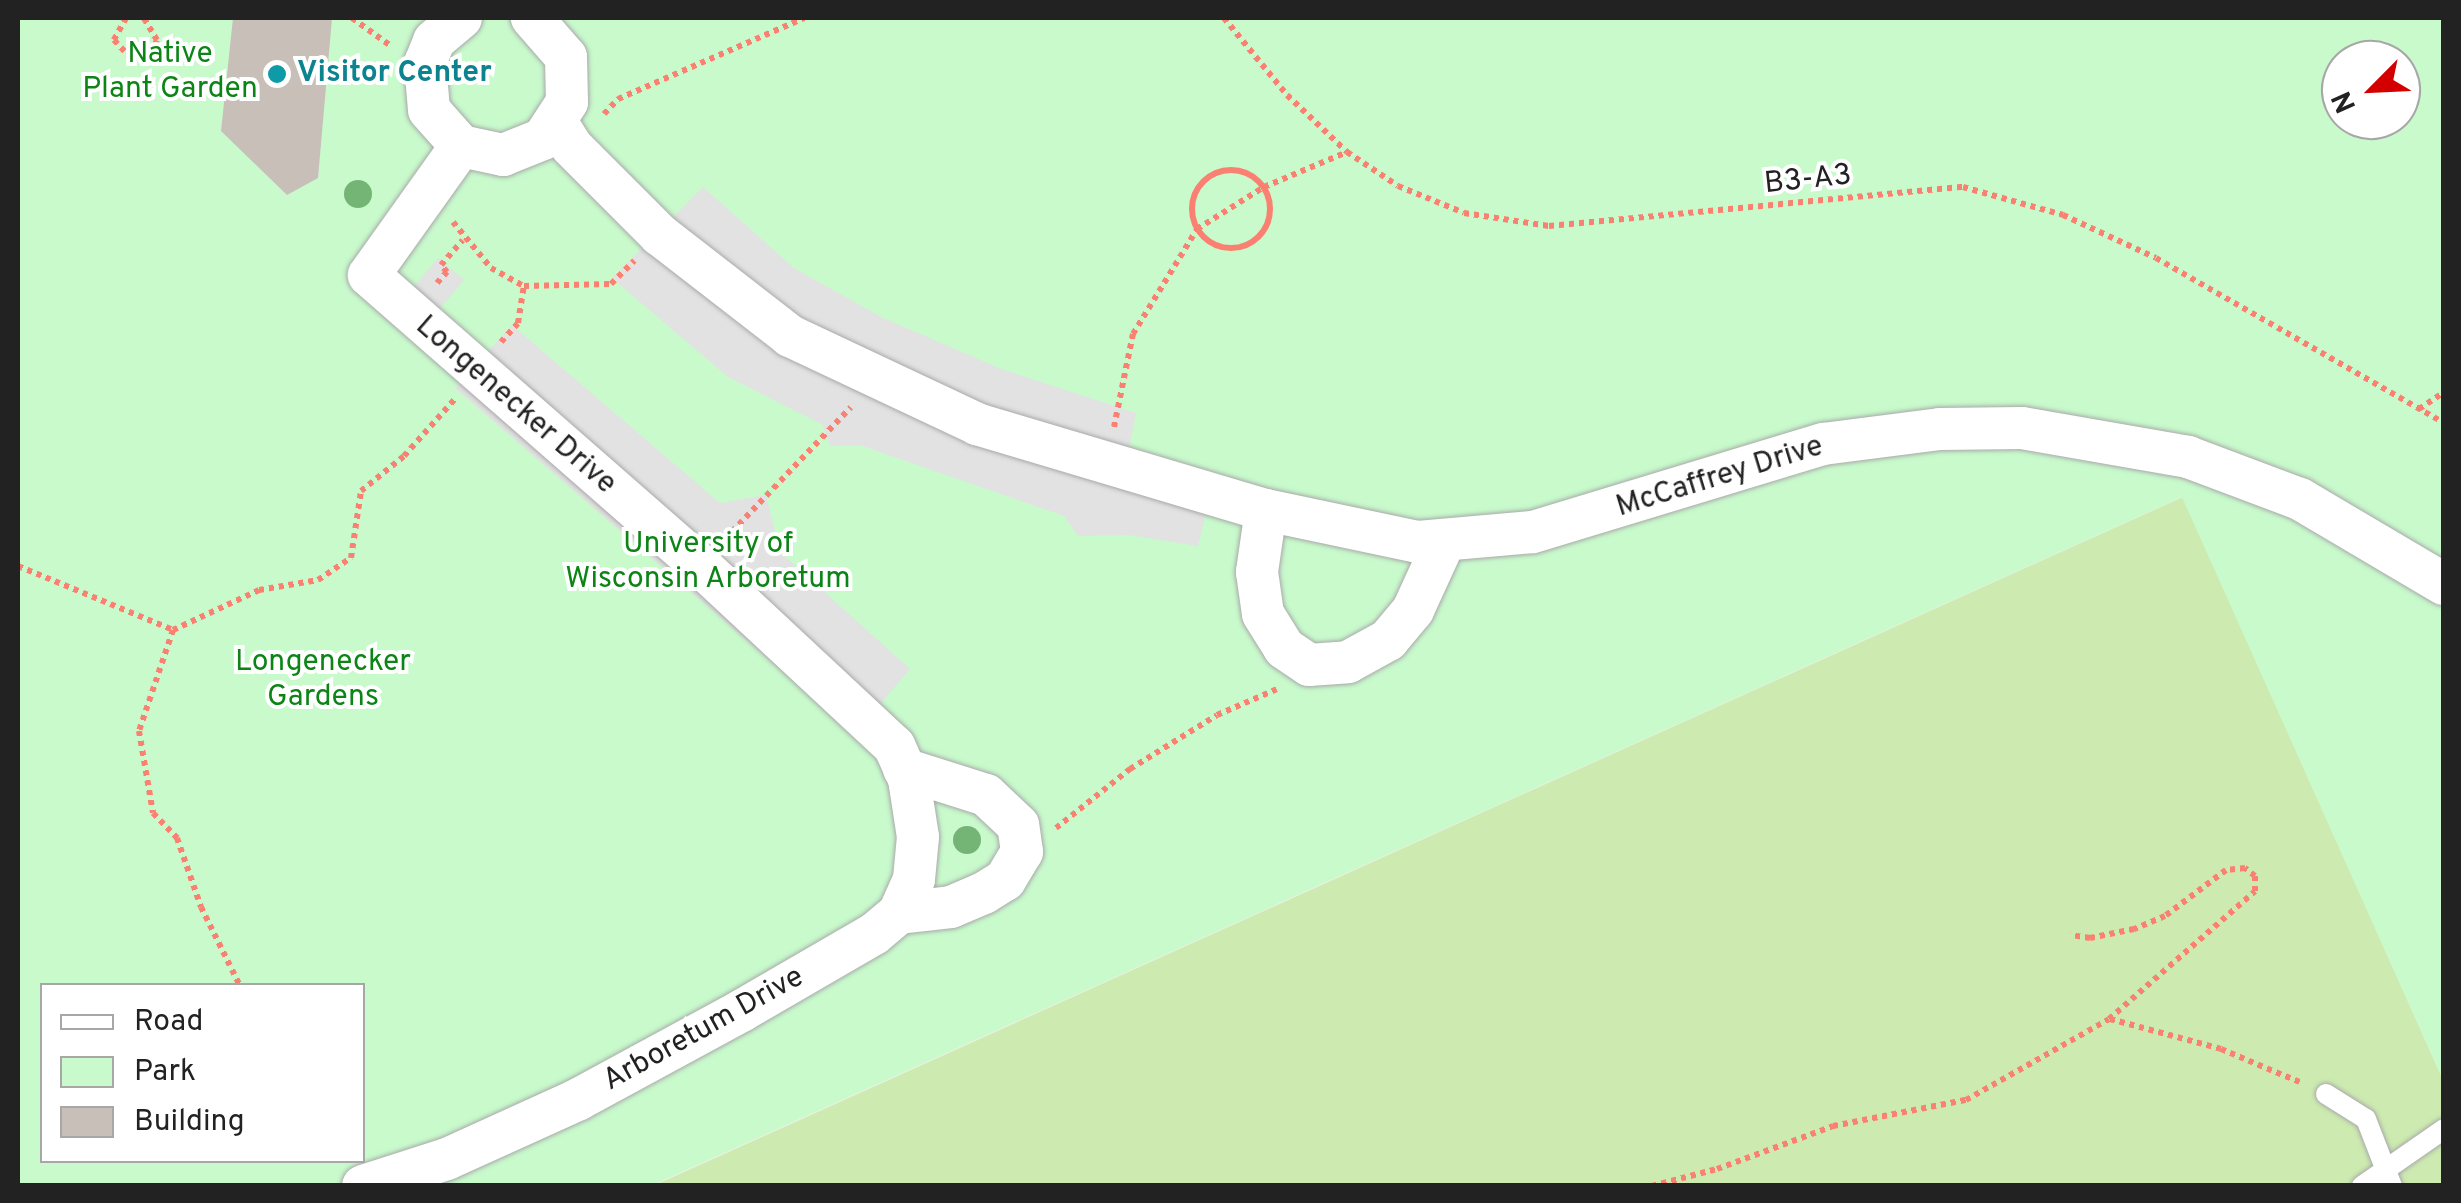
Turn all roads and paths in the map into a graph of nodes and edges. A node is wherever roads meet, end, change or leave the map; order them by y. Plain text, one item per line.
1 (123, 18) edge
2 (148, 18) edge
3 (352, 18) edge
4 (461, 18) edge
5 (532, 18) edge
6 (804, 18) edge
7 (1224, 18) edge
8 (402, 36) dead end
9 (396, 50) junction
10 (394, 66) dead end
11 (565, 135) junction
12 (461, 146) junction
13 (1347, 152) junction
14 (439, 185) junction
15 (1264, 187) junction
16 (1197, 228) junction
17 (660, 236) junction
18 (463, 240) junction
19 (524, 286) junction
20 (409, 313) junction
21 (477, 372) junction
22 (874, 381) junction
23 (2444, 392) edge
24 (2419, 409) junction
25 (2444, 423) edge
26 (1102, 464) junction
27 (1266, 510) junction
28 (1445, 540) junction
29 (700, 565) junction
30 (18, 566) edge
31 (2444, 584) edge
32 (173, 630) junction
33 (1283, 686) dead end
34 (904, 769) junction
35 (1022, 852) junction
36 (899, 913) junction
37 (2070, 935) dead end
38 (238, 983) edge
39 (2109, 1019) junction
40 (2326, 1094) joint
41 (2444, 1129) edge
42 (2390, 1175) edge
43 (363, 1186) edge
44 (1652, 1186) edge
45 (2362, 1186) edge

1 - 2 path
3 - 9 path
4 - 12 street
5 - 11 street
6 - 11 path
7 - 13 path, B3-A3
8 - 9 path
9 - 10 path
11 - 12 street
11 - 17 street
12 - 14 street, Longenecker Drive
13 - 15 path
13 - 24 path, B3-A3
14 - 18 path
14 - 20 street, Longenecker Drive
15 - 16 path
15 - 16 path
15 - 16 path
16 - 26 path
17 - 19 path
17 - 22 street
18 - 19 path
18 - 20 path
19 - 21 path
20 - 21 street, Longenecker Drive
21 - 29 street, Longenecker Drive
21 - 32 path
22 - 26 street
22 - 29 path
23 - 24 path
24 - 25 path, B3-A3
26 - 27 street
27 - 28 street, McCaffrey Drive
27 - 28 street
28 - 31 street, McCaffrey Drive
29 - 34 street, Longenecker Drive
30 - 32 path
32 - 38 path
33 - 35 path
34 - 35 street
34 - 36 street
35 - 36 street
36 - 43 street, Arboretum Drive
37 - 39 path
39 - 40 path
39 - 44 path
40 - 42 lane
41 - 42 lane
42 - 45 lane

